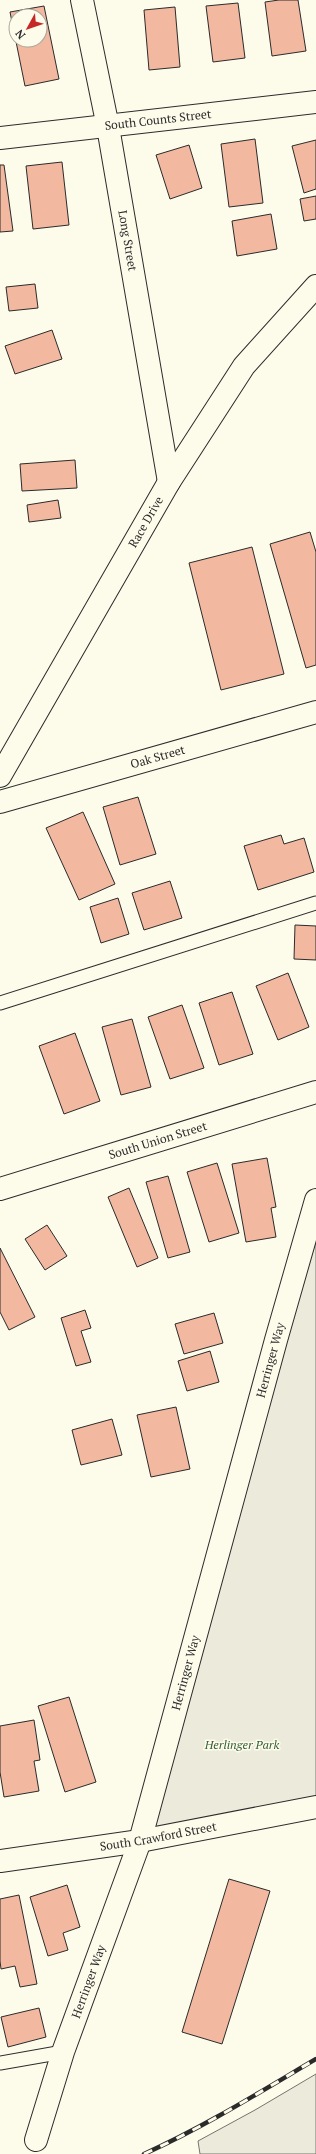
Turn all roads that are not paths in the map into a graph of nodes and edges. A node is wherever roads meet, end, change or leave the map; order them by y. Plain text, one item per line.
1 (82, 0) edge
2 (316, 102) edge
3 (108, 127) junction
4 (0, 138) edge
5 (316, 286) edge
6 (169, 482) junction
7 (316, 712) edge
8 (0, 776) edge
9 (0, 802) edge
10 (316, 903) edge
11 (0, 1003) edge
12 (316, 1092) edge
13 (0, 1189) edge
14 (316, 1200) edge
15 (316, 1806) edge
16 (140, 1841) junction
17 (0, 1861) edge
18 (63, 2052) junction
19 (0, 2063) edge
20 (36, 2140) dead end

1 - 3 street, Long Street
2 - 3 street, South Counts Street
3 - 4 street, South Counts Street
3 - 6 street, Long Street
5 - 6 street, Race Drive
6 - 8 street, Race Drive
7 - 9 street, Oak Street
10 - 11 lane
12 - 13 street, South Union Street
14 - 16 street, Herringer Way
15 - 16 street, South Crawford Street
16 - 17 street, South Crawford Street
16 - 18 street, Herringer Way
18 - 19 lane
18 - 20 street, Herringer Way

